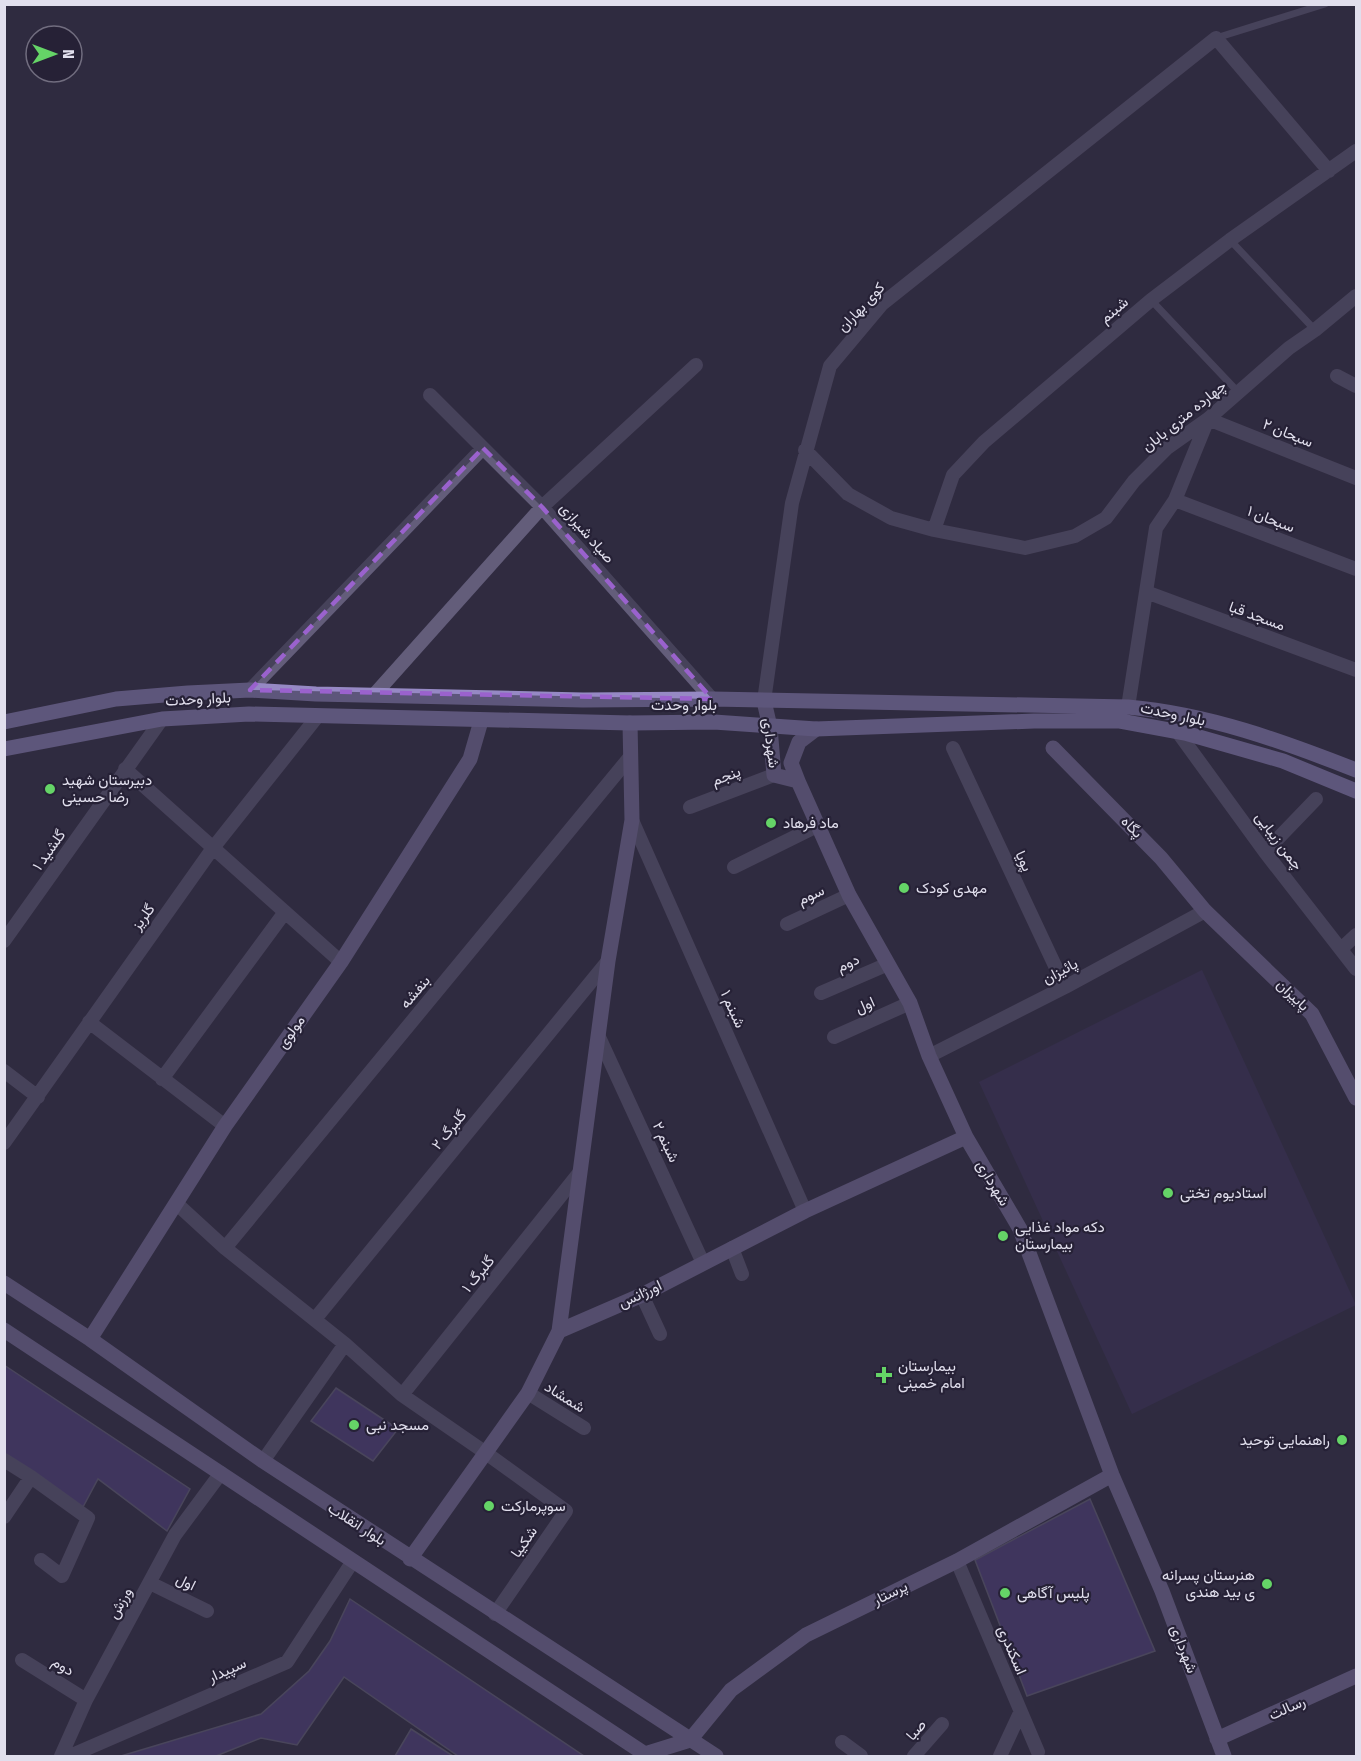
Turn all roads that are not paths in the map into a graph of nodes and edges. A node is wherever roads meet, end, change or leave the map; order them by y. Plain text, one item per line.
1 (1325, 4) edge
2 (1216, 38) junction
3 (1356, 151) edge
4 (1329, 171) junction
5 (1230, 240) junction
6 (1356, 299) edge
7 (1151, 300) junction
8 (1315, 330) junction
9 (696, 365) dead end
10 (1337, 376) dead end
11 (1356, 386) edge
12 (1239, 393) junction
13 (430, 395) dead end
14 (1208, 419) junction
15 (483, 448) junction
16 (805, 450) junction
17 (1356, 478) edge
18 (1175, 500) junction
19 (542, 507) junction
20 (934, 530) junction
21 (1356, 569) edge
22 (1146, 592) junction
23 (1356, 670) edge
24 (250, 690) junction
25 (374, 694) junction
26 (712, 699) junction
27 (764, 701) junction
28 (1128, 706) junction
29 (317, 717) junction
30 (162, 719) junction
31 (481, 720) junction
32 (4, 722) edge
33 (630, 723) junction
34 (770, 727) junction
35 (816, 729) junction
36 (1177, 731) junction
37 (4, 748) edge
38 (953, 748) dead end
39 (1053, 748) dead end
40 (630, 757) junction
41 (125, 770) junction
42 (1356, 770) edge
43 (774, 775) junction
44 (798, 781) junction
45 (1356, 790) edge
46 (1316, 799) dead end
47 (690, 807) dead end
48 (632, 820) junction
49 (819, 825) junction
50 (213, 848) junction
51 (1265, 852) junction
52 (734, 867) dead end
53 (849, 895) junction
54 (1205, 911) junction
55 (285, 912) junction
56 (788, 924) dead end
57 (1356, 935) edge
58 (4, 941) edge
59 (1341, 949) junction
60 (608, 961) junction
61 (341, 962) junction
62 (888, 964) junction
63 (1356, 969) edge
64 (1065, 987) junction
65 (821, 993) dead end
66 (910, 1003) junction
67 (89, 1022) junction
68 (598, 1035) junction
69 (834, 1037) dead end
70 (929, 1056) junction
71 (4, 1071) edge
72 (162, 1079) junction
73 (38, 1097) junction
74 (1356, 1098) edge
75 (225, 1126) junction
76 (966, 1137) junction
77 (4, 1143) edge
78 (579, 1173) junction
79 (177, 1204) junction
80 (805, 1211) junction
81 (225, 1248) junction
82 (732, 1248) junction
83 (703, 1263) junction
84 (742, 1274) dead end
85 (4, 1283) edge
86 (642, 1295) junction
87 (315, 1319) junction
88 (4, 1330) edge
89 (559, 1331) junction
90 (660, 1334) dead end
91 (90, 1339) junction
92 (345, 1344) junction
93 (528, 1393) junction
94 (402, 1395) junction
95 (584, 1428) dead end
96 (486, 1453) junction
97 (4, 1460) edge
98 (262, 1461) junction
99 (221, 1473) junction
100 (1112, 1475) junction
101 (32, 1477) junction
102 (4, 1517) edge
103 (410, 1559) junction
104 (41, 1560) dead end
105 (353, 1561) junction
106 (957, 1561) junction
107 (150, 1583) junction
108 (207, 1611) dead end
109 (495, 1614) junction
110 (22, 1660) dead end
111 (1356, 1676) edge
112 (86, 1701) junction
113 (1020, 1713) junction
114 (942, 1724) dead end
115 (1217, 1739) junction
116 (690, 1740) junction
117 (842, 1742) dead end
118 (1038, 1752) dead end
119 (646, 1755) edge
120 (61, 1756) edge
121 (70, 1756) edge
122 (716, 1756) edge
123 (861, 1756) edge
124 (914, 1756) edge
125 (1000, 1756) edge
126 (1224, 1756) edge

1 - 2 lane
2 - 4 street
2 - 16 street, کوی بهاران
3 - 4 street, شبنم
4 - 5 street, شبنم
5 - 7 street, شبنم
5 - 8 lane
6 - 8 street, چهارده متری بابان
7 - 12 lane
7 - 20 street, شبنم
8 - 12 street, چهارده متری بابان
9 - 19 street
10 - 11 street
12 - 14 street, چهارده متری بابان
13 - 15 street, صیاد شیرازی
14 - 17 street, سبحان ۲
14 - 18 street
14 - 20 street, چهارده متری بابان
15 - 19 street, صیاد شیرازی
15 - 24 street
16 - 20 street, چهارده متری بابان
16 - 27 street, کوی بهاران
18 - 21 street, سبحان ۱
18 - 22 street
19 - 25 street
19 - 26 street, صیاد شیرازی
22 - 23 street, مسجد قبا
22 - 28 street
24 - 25 main road, بلوار وحدت
24 - 32 main road, بلوار وحدت
25 - 26 main road, بلوار وحدت
26 - 27 main road, بلوار وحدت
27 - 28 main road, بلوار وحدت
27 - 34 street, شهرداری
28 - 42 main road, بلوار وحدت
29 - 30 main road, بلوار وحدت
29 - 31 main road, بلوار وحدت
29 - 50 street, گلریز
30 - 37 main road, بلوار وحدت
30 - 41 street, گلشید ۱
31 - 33 main road, بلوار وحدت
31 - 61 street, مولوی
33 - 34 main road, بلوار وحدت
33 - 40 street
34 - 35 main road, بلوار وحدت
34 - 43 street, شهرداری
35 - 36 main road, بلوار وحدت
35 - 44 street
36 - 45 main road, بلوار وحدت
36 - 51 street, چمن زیبایی
38 - 64 street, پویا
39 - 54 street, پگاه
40 - 48 street
40 - 81 street, بنفشه
41 - 50 street
41 - 58 street, گلشید ۱
43 - 44 street, شهرداری
43 - 47 street, پنجم
44 - 49 street, شهرداری
46 - 51 street
48 - 60 street
48 - 80 street, شبنم ۱
49 - 52 street
49 - 53 street, شهرداری
50 - 55 street
50 - 67 street, گلریز
51 - 59 street, چمن زیبایی
53 - 56 street, سوم
53 - 62 street, شهرداری
54 - 64 street, پائیزان
54 - 74 street, پاییزان
55 - 61 street
55 - 72 street
57 - 59 street
59 - 63 street, چمن زیبایی
60 - 68 street
60 - 87 street, گلبرگ ۲
61 - 75 street, مولوی
62 - 65 street, دوم
62 - 66 street, شهرداری
64 - 70 street, پائیزان
66 - 69 street, اول
66 - 70 street, شهرداری
67 - 72 street
67 - 73 street, گلریز
68 - 78 street
68 - 83 street, شبنم ۲
70 - 76 street, شهرداری
71 - 73 street
72 - 75 street
73 - 77 street, گلریز
75 - 79 street, مولوی
76 - 80 street, اورژانس
76 - 100 street, شهرداری
78 - 89 street
78 - 94 street, گلبرگ ۱
79 - 81 street
79 - 91 street, مولوی
80 - 82 street, اورژانس
81 - 87 street
82 - 83 street, اورژانس
82 - 84 street
83 - 86 street, اورژانس
85 - 91 street, بلوار انقلاب
86 - 89 street, اورژانس
86 - 90 street
87 - 92 street
88 - 99 street
89 - 93 street
91 - 98 street, بلوار انقلاب
92 - 94 street
92 - 98 street
93 - 95 street, شمشاد
93 - 96 street
94 - 96 street
96 - 103 street
96 - 109 street, شکیبا
97 - 101 street
98 - 103 street, بلوار انقلاب
99 - 105 street
99 - 107 street, ورزش
100 - 106 street, پرستار
100 - 115 street, شهرداری
101 - 102 street
101 - 104 street
103 - 109 street, بلوار انقلاب
105 - 119 street
105 - 121 street, سپیدار
106 - 113 street, اسکندری
106 - 116 street, پرستار
107 - 108 street, اول
107 - 112 street, ورزش
109 - 116 street, بلوار انقلاب
110 - 112 street, دوم
111 - 115 street, رسالت
112 - 120 street, ورزش
113 - 118 street, اسکندری
113 - 125 street
114 - 124 street, صبا
115 - 126 street, شهرداری
116 - 119 street
116 - 122 street, بلوار انقلاب
117 - 123 street

